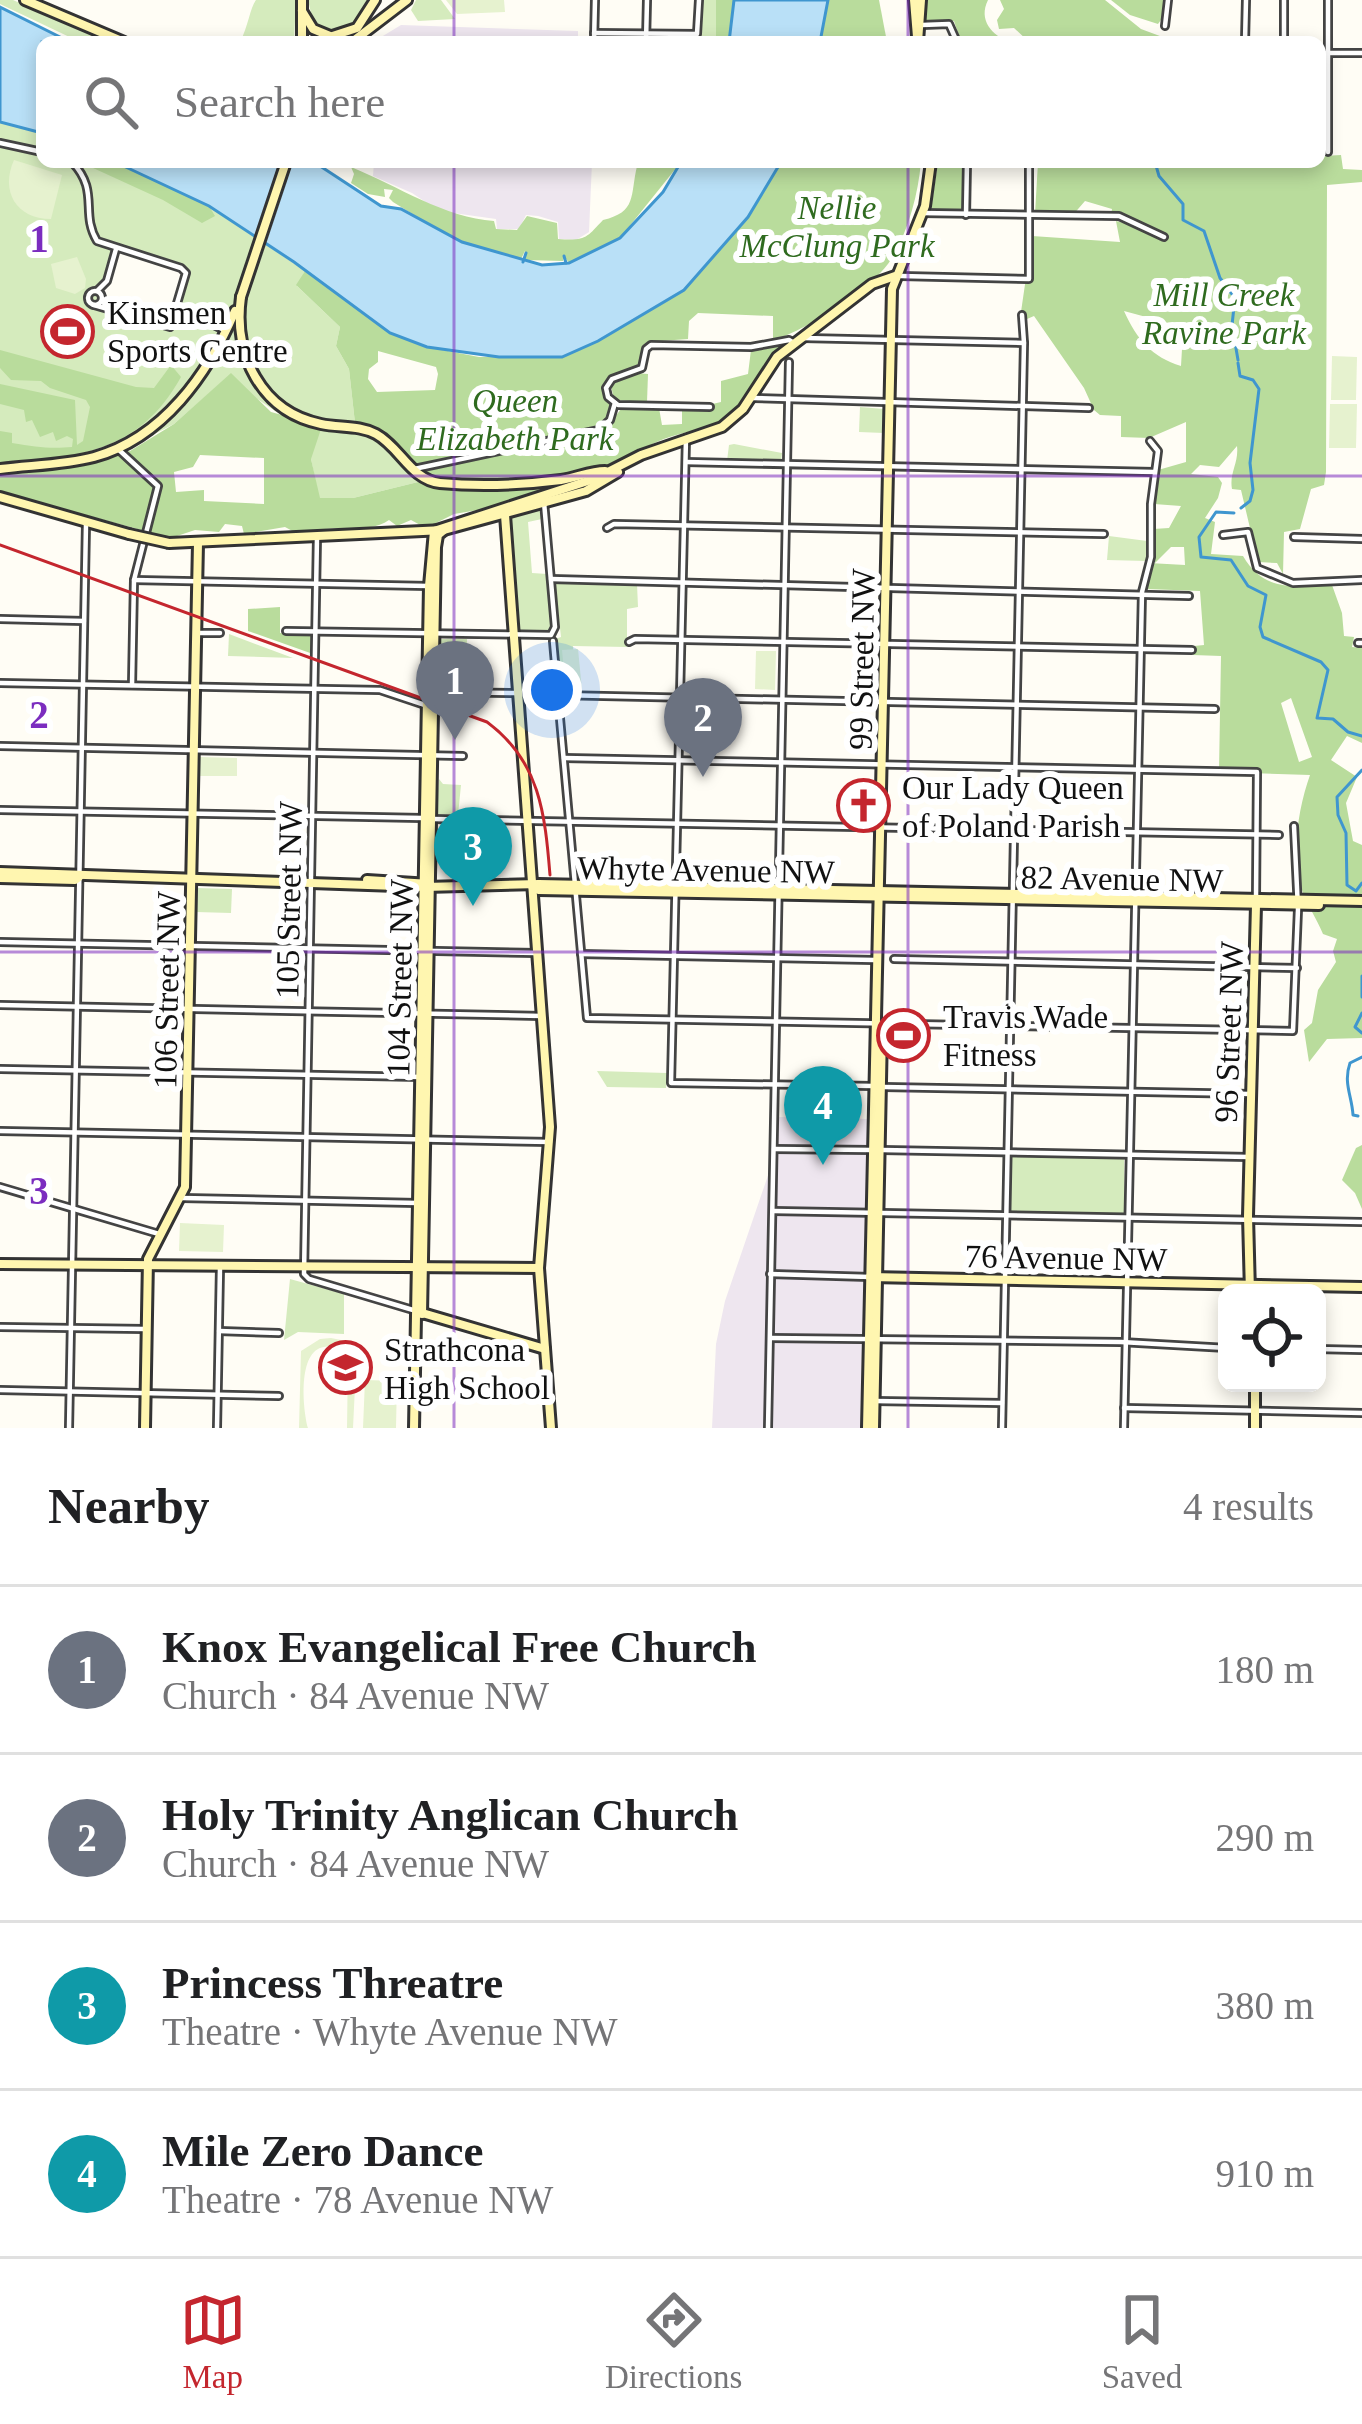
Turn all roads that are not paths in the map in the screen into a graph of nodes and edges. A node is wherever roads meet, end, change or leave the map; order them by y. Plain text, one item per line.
1 (25, 0) edge
2 (302, 0) edge
3 (375, 0) edge
4 (407, 0) edge
5 (595, 0) edge
6 (647, 0) edge
7 (699, 0) edge
8 (917, 0) edge
9 (1168, 0) edge
10 (1246, 0) edge
11 (1284, 0) edge
12 (1328, 0) edge
13 (385, 1) edge
14 (302, 11) junction
15 (394, 12) junction
16 (916, 25) junction
17 (1165, 26) dead end
18 (594, 33) joint
19 (110, 36) edge
20 (302, 36) edge
21 (334, 36) edge
22 (350, 36) edge
23 (352, 36) edge
24 (625, 36) edge
25 (646, 36) edge
26 (672, 36) edge
27 (917, 36) edge
28 (954, 36) edge
29 (1245, 36) edge
30 (1284, 36) edge
31 (1325, 36) edge
32 (1326, 53) edge
33 (1362, 53) edge
34 (1326, 102) edge
35 (0, 143) edge
36 (36, 151) edge
37 (1328, 152) dead end
38 (76, 168) edge
39 (284, 168) edge
40 (930, 168) edge
41 (967, 168) edge
42 (1029, 168) edge
43 (922, 213) junction
44 (966, 215) junction
45 (1030, 217) junction
46 (1164, 236) dead end
47 (116, 249) junction
48 (895, 276) junction
49 (97, 291) junction
50 (241, 298) junction
51 (102, 299) junction
52 (94, 305) junction
53 (106, 308) junction
54 (1022, 315) dead end
55 (173, 322) junction
56 (226, 331) junction
57 (892, 340) junction
58 (799, 341) junction
59 (1024, 343) junction
60 (789, 362) dead end
61 (752, 398) junction
62 (788, 400) junction
63 (891, 403) junction
64 (616, 404) junction
65 (1023, 406) junction
66 (710, 407) dead end
67 (1089, 408) dead end
68 (686, 438) junction
69 (1150, 441) dead end
70 (117, 448) junction
71 (656, 450) junction
72 (685, 462) junction
73 (787, 464) junction
74 (889, 466) junction
75 (0, 469) edge
76 (413, 469) junction
77 (1022, 469) junction
78 (1154, 472) junction
79 (592, 476) junction
80 (573, 494) junction
81 (0, 497) edge
82 (544, 502) junction
83 (484, 514) junction
84 (505, 515) junction
85 (86, 524) junction
86 (684, 525) junction
87 (786, 527) junction
88 (607, 528) dead end
89 (420, 530) junction
90 (439, 530) junction
91 (888, 530) junction
92 (1021, 532) junction
93 (1104, 534) dead end
94 (1223, 535) dead end
95 (1294, 537) dead end
96 (317, 538) junction
97 (1362, 539) edge
98 (430, 542) junction
99 (198, 543) junction
100 (551, 579) junction
101 (134, 580) junction
102 (1362, 580) edge
103 (198, 581) junction
104 (683, 582) junction
105 (318, 584) junction
106 (784, 584) junction
107 (432, 586) junction
108 (887, 587) junction
109 (1020, 590) junction
110 (1142, 592) junction
111 (1190, 596) dead end
112 (0, 619) edge
113 (84, 621) junction
114 (286, 631) dead end
115 (316, 632) junction
116 (196, 633) junction
117 (220, 633) dead end
118 (431, 633) junction
119 (513, 635) junction
120 (549, 639) junction
121 (682, 640) junction
122 (783, 641) junction
123 (629, 642) dead end
124 (886, 644) junction
125 (1018, 646) junction
126 (1140, 649) junction
127 (1192, 650) dead end
128 (0, 683) edge
129 (83, 685) junction
130 (132, 686) junction
131 (195, 687) junction
132 (316, 689) junction
133 (430, 692) junction
134 (518, 693) junction
135 (558, 695) junction
136 (681, 698) junction
137 (782, 699) junction
138 (884, 701) junction
139 (1018, 705) junction
140 (430, 706) junction
141 (1139, 706) junction
142 (1215, 709) dead end
143 (0, 746) edge
144 (82, 748) junction
145 (194, 750) junction
146 (315, 752) junction
147 (429, 755) junction
148 (463, 755) dead end
149 (564, 758) junction
150 (680, 760) junction
151 (781, 762) junction
152 (883, 767) junction
153 (1016, 769) junction
154 (1138, 770) junction
155 (0, 810) edge
156 (81, 812) junction
157 (193, 814) junction
158 (314, 816) junction
159 (428, 819) junction
160 (527, 821) junction
161 (571, 822) junction
162 (679, 824) junction
163 (779, 826) junction
164 (1294, 826) dead end
165 (882, 828) junction
166 (1014, 830) junction
167 (1137, 832) junction
168 (1258, 835) junction
169 (1279, 835) dead end
170 (0, 875) edge
171 (79, 877) junction
172 (192, 880) junction
173 (313, 882) junction
174 (427, 884) junction
175 (532, 886) junction
176 (576, 888) junction
177 (677, 890) junction
178 (778, 891) junction
179 (881, 894) junction
180 (1013, 896) junction
181 (1135, 898) junction
182 (1256, 901) junction
183 (1296, 902) junction
184 (1362, 903) edge
185 (0, 942) edge
186 (78, 943) junction
187 (190, 946) junction
188 (311, 948) junction
189 (427, 951) junction
190 (536, 953) junction
191 (580, 954) junction
192 (674, 956) junction
193 (776, 958) junction
194 (895, 959) dead end
195 (880, 961) junction
196 (1011, 962) junction
197 (1133, 965) junction
198 (1254, 967) junction
199 (1297, 968) junction
200 (0, 1005) edge
201 (77, 1007) junction
202 (189, 1009) junction
203 (310, 1012) junction
204 (426, 1014) junction
205 (541, 1016) junction
206 (673, 1019) junction
207 (775, 1022) junction
208 (879, 1024) junction
209 (1010, 1025) junction
210 (1132, 1028) junction
211 (1252, 1030) junction
212 (0, 1069) edge
213 (76, 1070) junction
214 (188, 1072) junction
215 (308, 1075) junction
216 (424, 1076) junction
217 (773, 1085) junction
218 (878, 1087) junction
219 (1009, 1089) junction
220 (1130, 1091) junction
221 (1250, 1094) junction
222 (0, 1131) edge
223 (74, 1133) junction
224 (186, 1135) junction
225 (307, 1137) junction
226 (423, 1140) junction
227 (550, 1142) junction
228 (772, 1149) junction
229 (876, 1150) junction
230 (1007, 1152) junction
231 (1129, 1155) junction
232 (1249, 1156) junction
233 (0, 1187) edge
234 (182, 1198) junction
235 (305, 1201) junction
236 (422, 1203) junction
237 (73, 1209) junction
238 (771, 1211) junction
239 (875, 1213) junction
240 (1006, 1216) junction
241 (1127, 1218) junction
242 (1248, 1220) junction
243 (1362, 1222) edge
244 (159, 1234) junction
245 (0, 1264) edge
246 (304, 1264) junction
247 (72, 1265) junction
248 (147, 1265) junction
249 (421, 1265) junction
250 (220, 1267) junction
251 (539, 1268) junction
252 (770, 1274) junction
253 (873, 1277) junction
254 (1004, 1280) junction
255 (1126, 1282) junction
256 (1249, 1284) edge
257 (1218, 1287) edge
258 (1362, 1287) edge
259 (1326, 1288) edge
260 (419, 1312) junction
261 (0, 1327) edge
262 (71, 1328) junction
263 (146, 1329) junction
264 (219, 1331) junction
265 (279, 1333) dead end
266 (769, 1338) junction
267 (873, 1338) junction
268 (1003, 1340) junction
269 (1125, 1344) junction
270 (1218, 1348) edge
271 (544, 1349) junction
272 (1326, 1349) edge
273 (1362, 1350) edge
274 (0, 1390) edge
275 (70, 1391) junction
276 (1255, 1392) edge
277 (145, 1393) junction
278 (218, 1395) junction
279 (279, 1396) dead end
280 (872, 1401) junction
281 (1002, 1403) junction
282 (1124, 1408) junction
283 (1255, 1411) junction
284 (1362, 1413) edge
285 (69, 1428) edge
286 (145, 1428) edge
287 (218, 1428) edge
288 (414, 1428) edge
289 (551, 1428) edge
290 (768, 1428) edge
291 (871, 1428) edge
292 (1002, 1428) edge
293 (1124, 1428) edge
294 (1255, 1428) edge

1 - 19 main road
2 - 14 main road
3 - 22 main road
4 - 13 main road
4 - 15 main road
5 - 18 street
6 - 25 street
7 - 26 street
8 - 16 main road
9 - 17 street
10 - 29 street
11 - 30 street
12 - 31 street
13 - 15 main road
14 - 20 main road
14 - 21 main road
15 - 23 main road
16 - 27 main road
16 - 28 street
18 - 24 street
32 - 33 street
34 - 37 street
35 - 36 street
38 - 47 street
39 - 50 main road
40 - 43 main road, 99 Street NW
41 - 44 street
42 - 45 street
43 - 44 street
43 - 48 main road, 99 Street NW
44 - 45 street
45 - 46 street
45 - 48 street
47 - 49 street
47 - 55 street
48 - 57 main road, 99 Street NW
48 - 58 main road
49 - 51 street
49 - 52 street
50 - 56 main road
50 - 76 main road
51 - 52 street
51 - 53 street
52 - 53 street
53 - 55 street
54 - 59 street
55 - 56 street
56 - 70 main road
57 - 58 street
57 - 59 street
57 - 63 main road, 99 Street NW
58 - 61 main road
58 - 64 street
59 - 65 street
60 - 62 street
61 - 62 street
61 - 68 main road
62 - 63 street
62 - 73 street
63 - 65 street
63 - 74 main road, 99 Street NW
64 - 66 street
64 - 76 street
65 - 67 street
65 - 77 street
68 - 71 main road
68 - 72 street
69 - 78 street
70 - 75 main road
70 - 101 street
71 - 79 main road
71 - 80 main road
72 - 73 street
72 - 86 street
73 - 74 street
73 - 87 street
74 - 77 street
74 - 91 main road, 99 Street NW
76 - 79 main road
77 - 78 street
77 - 92 street
78 - 110 street
79 - 80 main road
79 - 83 main road
80 - 82 main road
81 - 85 main road
82 - 84 main road
82 - 100 street
83 - 84 main road
83 - 90 main road
84 - 90 main road
84 - 119 main road
85 - 99 main road, bridge
85 - 113 street
86 - 87 street
86 - 88 street
86 - 104 street
87 - 91 street
87 - 106 street
89 - 90 main road
89 - 96 main road
89 - 98 main road
90 - 98 main road, 104 Street NW
90 - 107 main road, 104 Street NW
91 - 92 street
91 - 108 main road, 99 Street NW
92 - 93 street
92 - 109 street
94 - 102 street
95 - 97 street
96 - 99 main road
96 - 105 street, 105 Street NW
98 - 107 main road, 104 Street NW
99 - 103 main road, 106 Street NW
100 - 104 street
100 - 120 street
101 - 103 street
101 - 130 street
103 - 105 street
103 - 116 main road, 106 Street NW
104 - 106 street
104 - 121 street
105 - 107 street
105 - 115 street, 105 Street NW
106 - 108 street
106 - 122 street
107 - 118 main road, 104 Street NW
108 - 109 street
108 - 124 main road, 99 Street NW
109 - 110 street
109 - 125 street
110 - 111 street
110 - 126 street
112 - 113 street
113 - 129 street
114 - 115 street
115 - 118 street
115 - 132 street, 105 Street NW
116 - 117 street
116 - 131 main road, 106 Street NW
118 - 119 street
118 - 133 main road, 104 Street NW
119 - 120 street
119 - 134 main road
120 - 135 street
121 - 122 street
121 - 123 street
121 - 136 street
122 - 124 street
122 - 137 street
124 - 125 street
124 - 138 main road, 99 Street NW
125 - 126 street
125 - 139 street
126 - 127 street
126 - 141 street
128 - 129 street
129 - 130 street
129 - 144 street
130 - 131 street
131 - 132 street
131 - 145 main road, 106 Street NW
132 - 140 street
132 - 146 street, 105 Street NW
133 - 134 street
133 - 140 main road, 104 Street NW
134 - 160 main road
135 - 136 street
135 - 149 street
136 - 137 street
136 - 150 street
137 - 138 street
137 - 151 street
138 - 139 street
138 - 152 main road, 99 Street NW
139 - 141 street
139 - 153 street
140 - 147 main road, 104 Street NW
141 - 142 street
141 - 154 street
143 - 144 street
144 - 145 street
144 - 156 street
145 - 146 street
145 - 157 main road, 106 Street NW
146 - 147 street
146 - 158 street, 105 Street NW
147 - 148 street
147 - 159 main road, 104 Street NW
149 - 150 street
149 - 161 street
150 - 151 street
150 - 162 street
151 - 152 street
151 - 163 street
152 - 153 street
152 - 165 main road, 99 Street NW
153 - 154 street
153 - 166 street
154 - 167 street
154 - 168 street, 96 Street NW
155 - 156 street
156 - 157 street
156 - 171 street
157 - 158 street
157 - 172 main road, 106 Street NW
158 - 159 street
158 - 173 street, 105 Street NW
159 - 160 street
159 - 174 main road, 104 Street NW
160 - 161 street
160 - 175 main road
161 - 162 street
161 - 176 street
162 - 163 street
162 - 177 street
163 - 165 street
163 - 178 street
164 - 183 street
165 - 166 street
165 - 179 main road, 99 Street NW
166 - 167 street
166 - 180 street
167 - 168 street
167 - 181 street
168 - 169 street
168 - 182 street, 96 Street NW
170 - 171 main road, Whyte Avenue NW
171 - 172 main road, Whyte Avenue NW
171 - 186 street
172 - 173 main road, Whyte Avenue NW
172 - 187 main road, 106 Street NW
173 - 174 main road, Whyte Avenue NW
173 - 188 street, 105 Street NW
174 - 175 main road, Whyte Avenue NW
174 - 189 main road, 104 Street NW
175 - 176 main road, Whyte Avenue NW
175 - 190 main road
176 - 177 main road, Whyte Avenue NW
176 - 191 street
177 - 178 main road, Whyte Avenue NW
177 - 192 street
178 - 179 main road, Whyte Avenue NW
178 - 193 street
179 - 180 main road, 82 Avenue NW
179 - 195 main road, 99 Street NW
180 - 181 main road, 82 Avenue NW
180 - 196 street
181 - 182 main road, 82 Avenue NW
181 - 197 street
182 - 183 main road, 82 Avenue NW
182 - 198 main road, 96 Street NW
183 - 184 main road, 82 Avenue NW
183 - 199 street
185 - 186 street
186 - 187 street
186 - 201 street
187 - 188 street
187 - 202 main road, 106 Street NW
188 - 189 street
188 - 203 street, 105 Street NW
189 - 190 street
189 - 204 main road, 104 Street NW
190 - 205 main road
191 - 192 street
191 - 206 street
192 - 193 street
192 - 206 street
193 - 195 street
193 - 207 street
194 - 196 street
195 - 208 main road, 99 Street NW
196 - 197 street
196 - 209 street
197 - 198 street
197 - 210 street
198 - 199 street
198 - 211 main road, 96 Street NW
199 - 211 street
200 - 201 street
201 - 202 street
201 - 213 street
202 - 203 street
202 - 214 main road, 106 Street NW
203 - 204 street
203 - 215 street, 105 Street NW
204 - 205 street
204 - 216 main road, 104 Street NW
205 - 227 main road
206 - 207 street
206 - 217 street
207 - 208 street
207 - 217 street
208 - 209 street
208 - 218 main road, 99 Street NW
209 - 210 street
209 - 219 street
210 - 211 street
210 - 220 street
211 - 221 main road, 96 Street NW
212 - 213 street
213 - 214 street
213 - 223 street
214 - 215 street
214 - 224 main road, 106 Street NW
215 - 216 street
215 - 225 street, 105 Street NW
216 - 226 main road, 104 Street NW
217 - 218 street
217 - 228 street
218 - 219 street
218 - 229 main road, 99 Street NW
219 - 220 street
219 - 230 street
220 - 221 street
220 - 231 street
221 - 232 main road, 96 Street NW
222 - 223 street
223 - 224 street
223 - 237 street
224 - 225 street
224 - 234 main road, 106 Street NW
225 - 226 street
225 - 235 street, 105 Street NW
226 - 227 street
226 - 236 main road, 104 Street NW
227 - 251 main road
228 - 229 street
228 - 238 street
229 - 230 street
229 - 239 main road, 99 Street NW
230 - 231 street
230 - 240 street
231 - 232 street
231 - 241 street
232 - 242 main road, 96 Street NW
233 - 237 street
234 - 235 street
234 - 244 main road, 106 Street NW
235 - 236 street
235 - 246 street, 105 Street NW
236 - 249 main road, 104 Street NW
237 - 244 street
237 - 247 street
238 - 239 street
238 - 252 street
239 - 240 street
239 - 253 main road, 99 Street NW
240 - 241 street
240 - 254 street
241 - 242 street
241 - 255 street
242 - 243 street
242 - 256 main road, 96 Street NW
244 - 248 main road, 106 Street NW
245 - 247 main road
246 - 249 main road
246 - 250 main road
246 - 260 street
247 - 248 main road
247 - 262 street
248 - 250 main road
248 - 263 main road, 106 Street NW
249 - 251 main road
249 - 260 main road, 104 Street NW
250 - 264 street
251 - 271 main road
252 - 253 street, 76 Avenue NW
252 - 266 street
253 - 254 main road, 76 Avenue NW
253 - 267 main road, 99 Street NW
254 - 255 main road, 76 Avenue NW
254 - 268 street
255 - 257 main road, 76 Avenue NW
255 - 269 street
258 - 259 main road, 76 Avenue NW
260 - 271 main road
260 - 288 main road, 104 Street NW
261 - 262 street
262 - 263 street
262 - 275 street
263 - 277 main road, 106 Street NW
264 - 265 street
264 - 278 street
266 - 267 street
266 - 290 street
267 - 268 street
267 - 280 main road, 99 Street NW
268 - 269 street
268 - 281 street
269 - 270 street
269 - 282 street
271 - 289 main road
272 - 273 street
274 - 275 street
275 - 277 street
275 - 285 street
276 - 283 main road
277 - 278 street
277 - 286 main road, 106 Street NW
278 - 279 street
278 - 287 street
280 - 281 street
280 - 291 main road, 99 Street NW
281 - 292 street
282 - 283 street
282 - 293 street
283 - 284 street
283 - 294 main road

